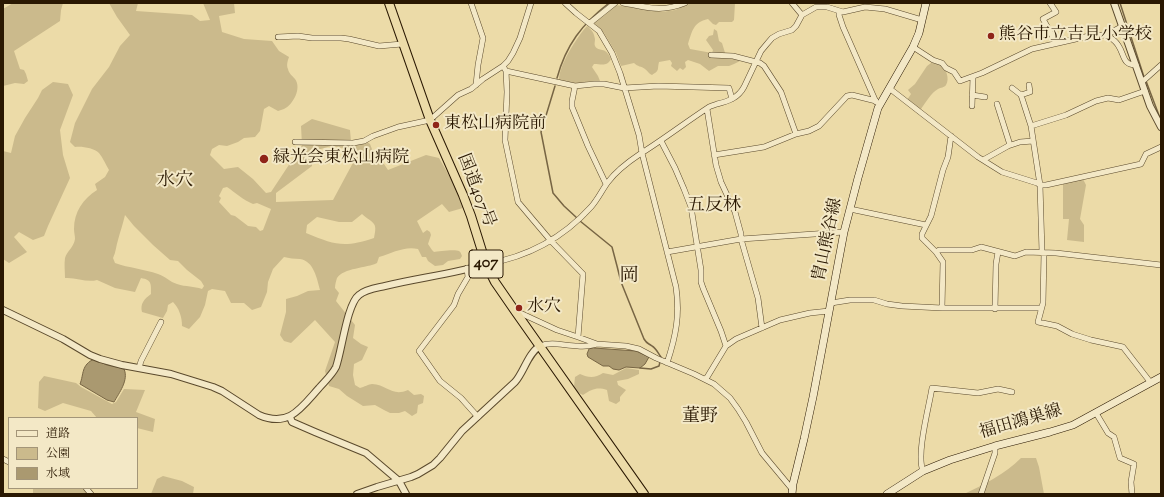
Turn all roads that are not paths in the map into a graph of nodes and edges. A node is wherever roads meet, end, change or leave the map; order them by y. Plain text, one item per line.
1 (389, 3) edge
2 (471, 3) edge
3 (530, 3) edge
4 (565, 3) edge
5 (615, 3) edge
6 (623, 3) edge
7 (685, 3) edge
8 (792, 3) edge
9 (926, 3) edge
10 (1050, 3) edge
11 (1114, 3) edge
12 (865, 5) edge
13 (839, 11) junction
14 (802, 15) junction
15 (922, 20) junction
16 (590, 23) junction
17 (1123, 26) junction
18 (1106, 35) junction
19 (278, 37) dead end
20 (1056, 43) junction
21 (402, 44) junction
22 (913, 47) junction
23 (711, 55) dead end
24 (756, 62) junction
25 (1136, 65) junction
26 (1161, 65) edge
27 (505, 69) junction
28 (973, 77) junction
29 (1142, 82) junction
30 (476, 85) junction
31 (575, 86) junction
32 (1029, 86) dead end
33 (624, 88) junction
34 (889, 88) junction
35 (1012, 88) dead end
36 (1145, 91) junction
37 (972, 95) junction
38 (1021, 95) junction
39 (985, 97) dead end
40 (732, 99) junction
41 (876, 100) junction
42 (997, 104) dead end
43 (972, 106) dead end
44 (878, 108) junction
45 (707, 109) junction
46 (430, 120) junction
47 (1031, 126) junction
48 (1161, 128) edge
49 (796, 134) junction
50 (951, 136) junction
51 (661, 141) junction
52 (1033, 141) junction
53 (294, 142) dead end
54 (1010, 145) junction
55 (1161, 147) edge
56 (642, 153) junction
57 (714, 155) junction
58 (983, 160) junction
59 (606, 184) junction
60 (1040, 185) junction
61 (850, 209) junction
62 (926, 225) junction
63 (844, 232) junction
64 (741, 239) junction
65 (551, 241) junction
66 (697, 246) junction
67 (667, 252) junction
68 (936, 252) junction
69 (998, 252) junction
70 (1043, 253) junction
71 (486, 264) junction
72 (1161, 265) edge
73 (468, 268) junction
74 (831, 303) junction
75 (942, 308) junction
76 (1040, 308) junction
77 (995, 309) junction
78 (3, 310) edge
79 (515, 311) junction
80 (829, 311) junction
81 (161, 322) dead end
82 (762, 328) junction
83 (578, 337) junction
84 (597, 344) junction
85 (540, 346) junction
86 (726, 346) junction
87 (667, 363) junction
88 (139, 368) junction
89 (1161, 377) edge
90 (706, 379) junction
91 (1150, 383) junction
92 (1012, 392) dead end
93 (1096, 413) junction
94 (290, 417) junction
95 (478, 417) junction
96 (995, 446) junction
97 (923, 471) junction
98 (399, 480) junction
99 (792, 491) edge
100 (357, 494) edge
101 (406, 494) edge
102 (644, 494) edge
103 (887, 494) edge
104 (980, 494) edge
105 (1132, 494) edge

1 - 21 highway, 国道407号 / 407
2 - 30 street
3 - 27 street
4 - 16 street
5 - 16 street
6 - 7 street
8 - 14 street
9 - 15 main road, 胄山熊谷線
10 - 20 street
11 - 17 street
12 - 13 street
12 - 15 street
13 - 14 street
13 - 41 street
14 - 24 street
15 - 22 main road, 胄山熊谷線
16 - 33 street
17 - 18 street
17 - 25 street
18 - 20 street
18 - 25 street
19 - 21 street
20 - 28 street
21 - 46 highway, 国道407号 / 407
22 - 28 street
22 - 34 main road, 胄山熊谷線
23 - 24 street
24 - 40 street
24 - 49 street
25 - 29 street
26 - 29 street
27 - 30 street
27 - 31 street
27 - 65 street
28 - 37 street
29 - 36 street
30 - 46 street
31 - 33 street
31 - 59 street
32 - 38 street
33 - 40 street
33 - 56 street
34 - 44 main road, 胄山熊谷線
34 - 50 street
35 - 38 street
36 - 47 street
36 - 48 street
37 - 39 street
37 - 43 street
38 - 47 street
40 - 45 street
41 - 44 street
41 - 49 street
42 - 54 street
44 - 61 main road, 胄山熊谷線
45 - 51 street
45 - 57 street
46 - 53 street
46 - 71 highway, 国道407号 / 407
47 - 52 street
49 - 57 street
50 - 58 street
50 - 62 street
51 - 56 street
51 - 66 street
52 - 54 street
52 - 60 street
54 - 58 street
55 - 60 street
56 - 59 street
56 - 67 street
57 - 64 street
58 - 60 street
59 - 65 street
60 - 70 street
61 - 62 street
61 - 63 main road, 胄山熊谷線
62 - 68 street
63 - 64 street
63 - 74 main road, 胄山熊谷線
64 - 66 street
64 - 82 street
65 - 71 street
65 - 83 street
66 - 67 street
66 - 86 street
67 - 87 street
68 - 69 street
68 - 75 street
69 - 70 street
69 - 77 street
70 - 72 street
70 - 76 street
71 - 73 street
71 - 79 highway, 国道407号 / 407
73 - 94 street
73 - 95 street
74 - 75 street
74 - 80 main road, 胄山熊谷線
75 - 77 street
76 - 77 street
76 - 91 street
78 - 88 street
79 - 83 street
79 - 85 highway, 国道407号 / 407
80 - 82 street
80 - 99 main road, 胄山熊谷線
81 - 88 street
82 - 86 street
83 - 84 street
84 - 85 street
84 - 87 street
85 - 95 street
85 - 102 highway, 国道407号 / 407
86 - 90 street
87 - 90 street
88 - 94 street
89 - 91 main road, 福田鴻巣線
90 - 99 street
91 - 93 main road, 福田鴻巣線
92 - 97 street
93 - 96 main road, 福田鴻巣線
93 - 105 street
94 - 98 street
95 - 98 street
96 - 97 main road, 福田鴻巣線
96 - 104 street
97 - 103 main road, 福田鴻巣線
98 - 100 street
98 - 101 street

